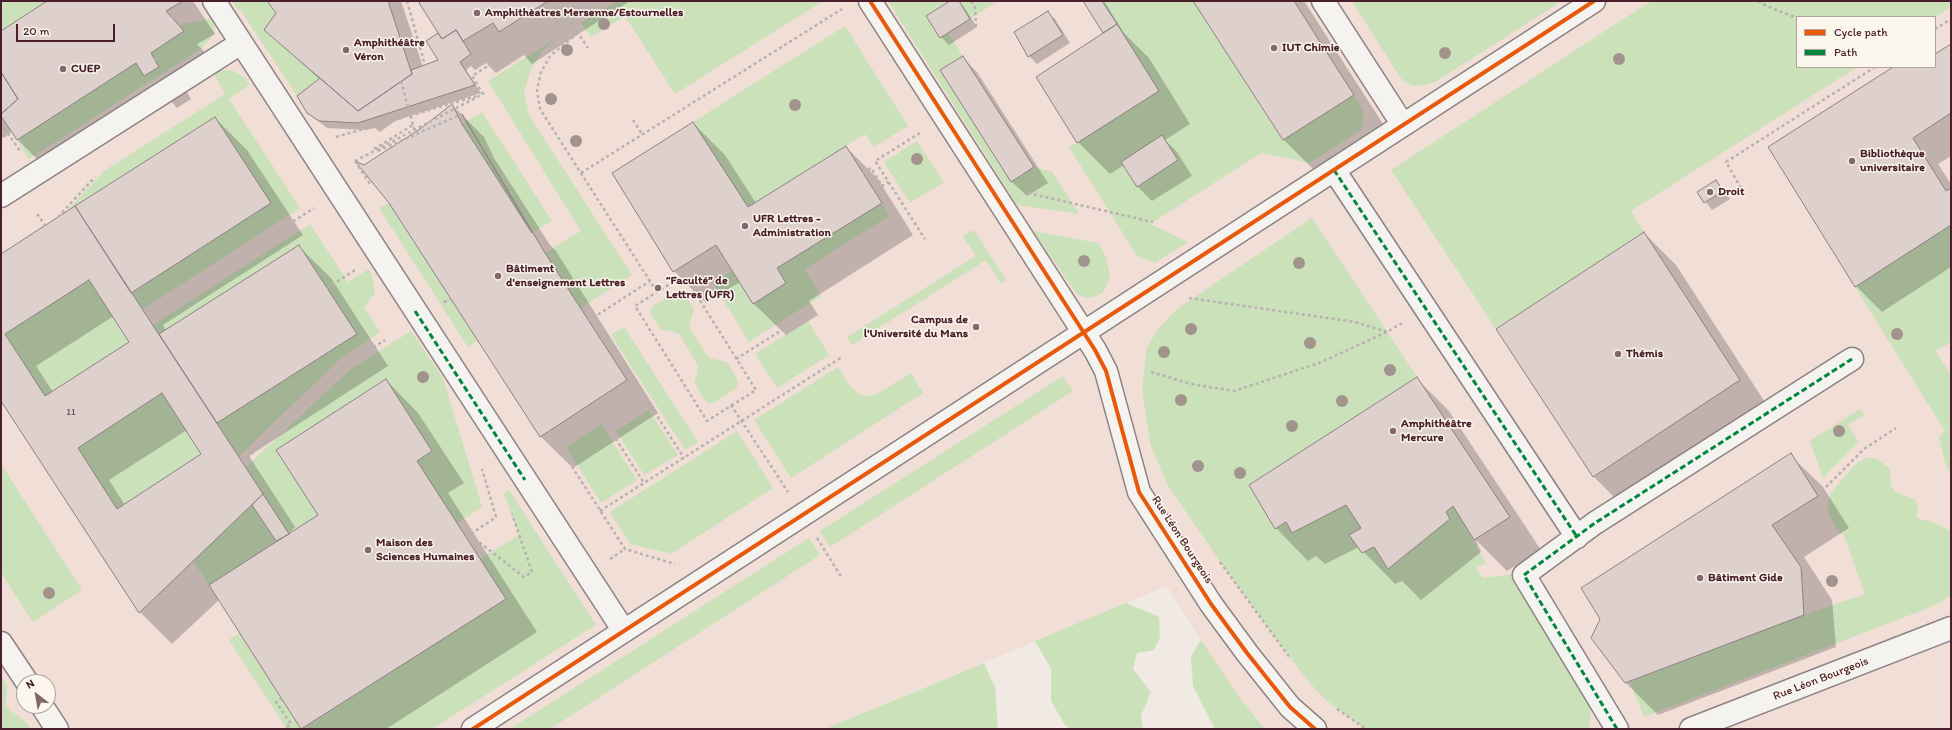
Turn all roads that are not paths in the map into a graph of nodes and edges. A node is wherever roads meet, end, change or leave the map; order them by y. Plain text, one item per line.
1 (214, 1) edge
2 (870, 1) edge
3 (1323, 1) edge
4 (1594, 1) edge
5 (241, 43) junction
6 (1403, 125) junction
7 (1334, 170) junction
8 (1, 196) edge
9 (1089, 341) junction
10 (1852, 359) dead end
11 (1577, 537) junction
12 (1951, 628) edge
13 (624, 631) junction
14 (1, 643) edge
15 (22, 674) edge
16 (48, 714) edge
17 (58, 729) edge
18 (473, 729) edge
19 (1316, 729) edge
20 (1617, 729) edge
21 (1691, 729) edge

1 - 5 street
2 - 9 street, Rue Léon Bourgeois
3 - 6 street
4 - 6 street
5 - 8 street
5 - 13 street
6 - 7 street
7 - 9 street
7 - 11 street
9 - 13 street
9 - 19 street, Rue Léon Bourgeois
10 - 11 street
11 - 20 street
12 - 21 street, Rue Léon Bourgeois
13 - 18 street
14 - 15 street
16 - 17 street

